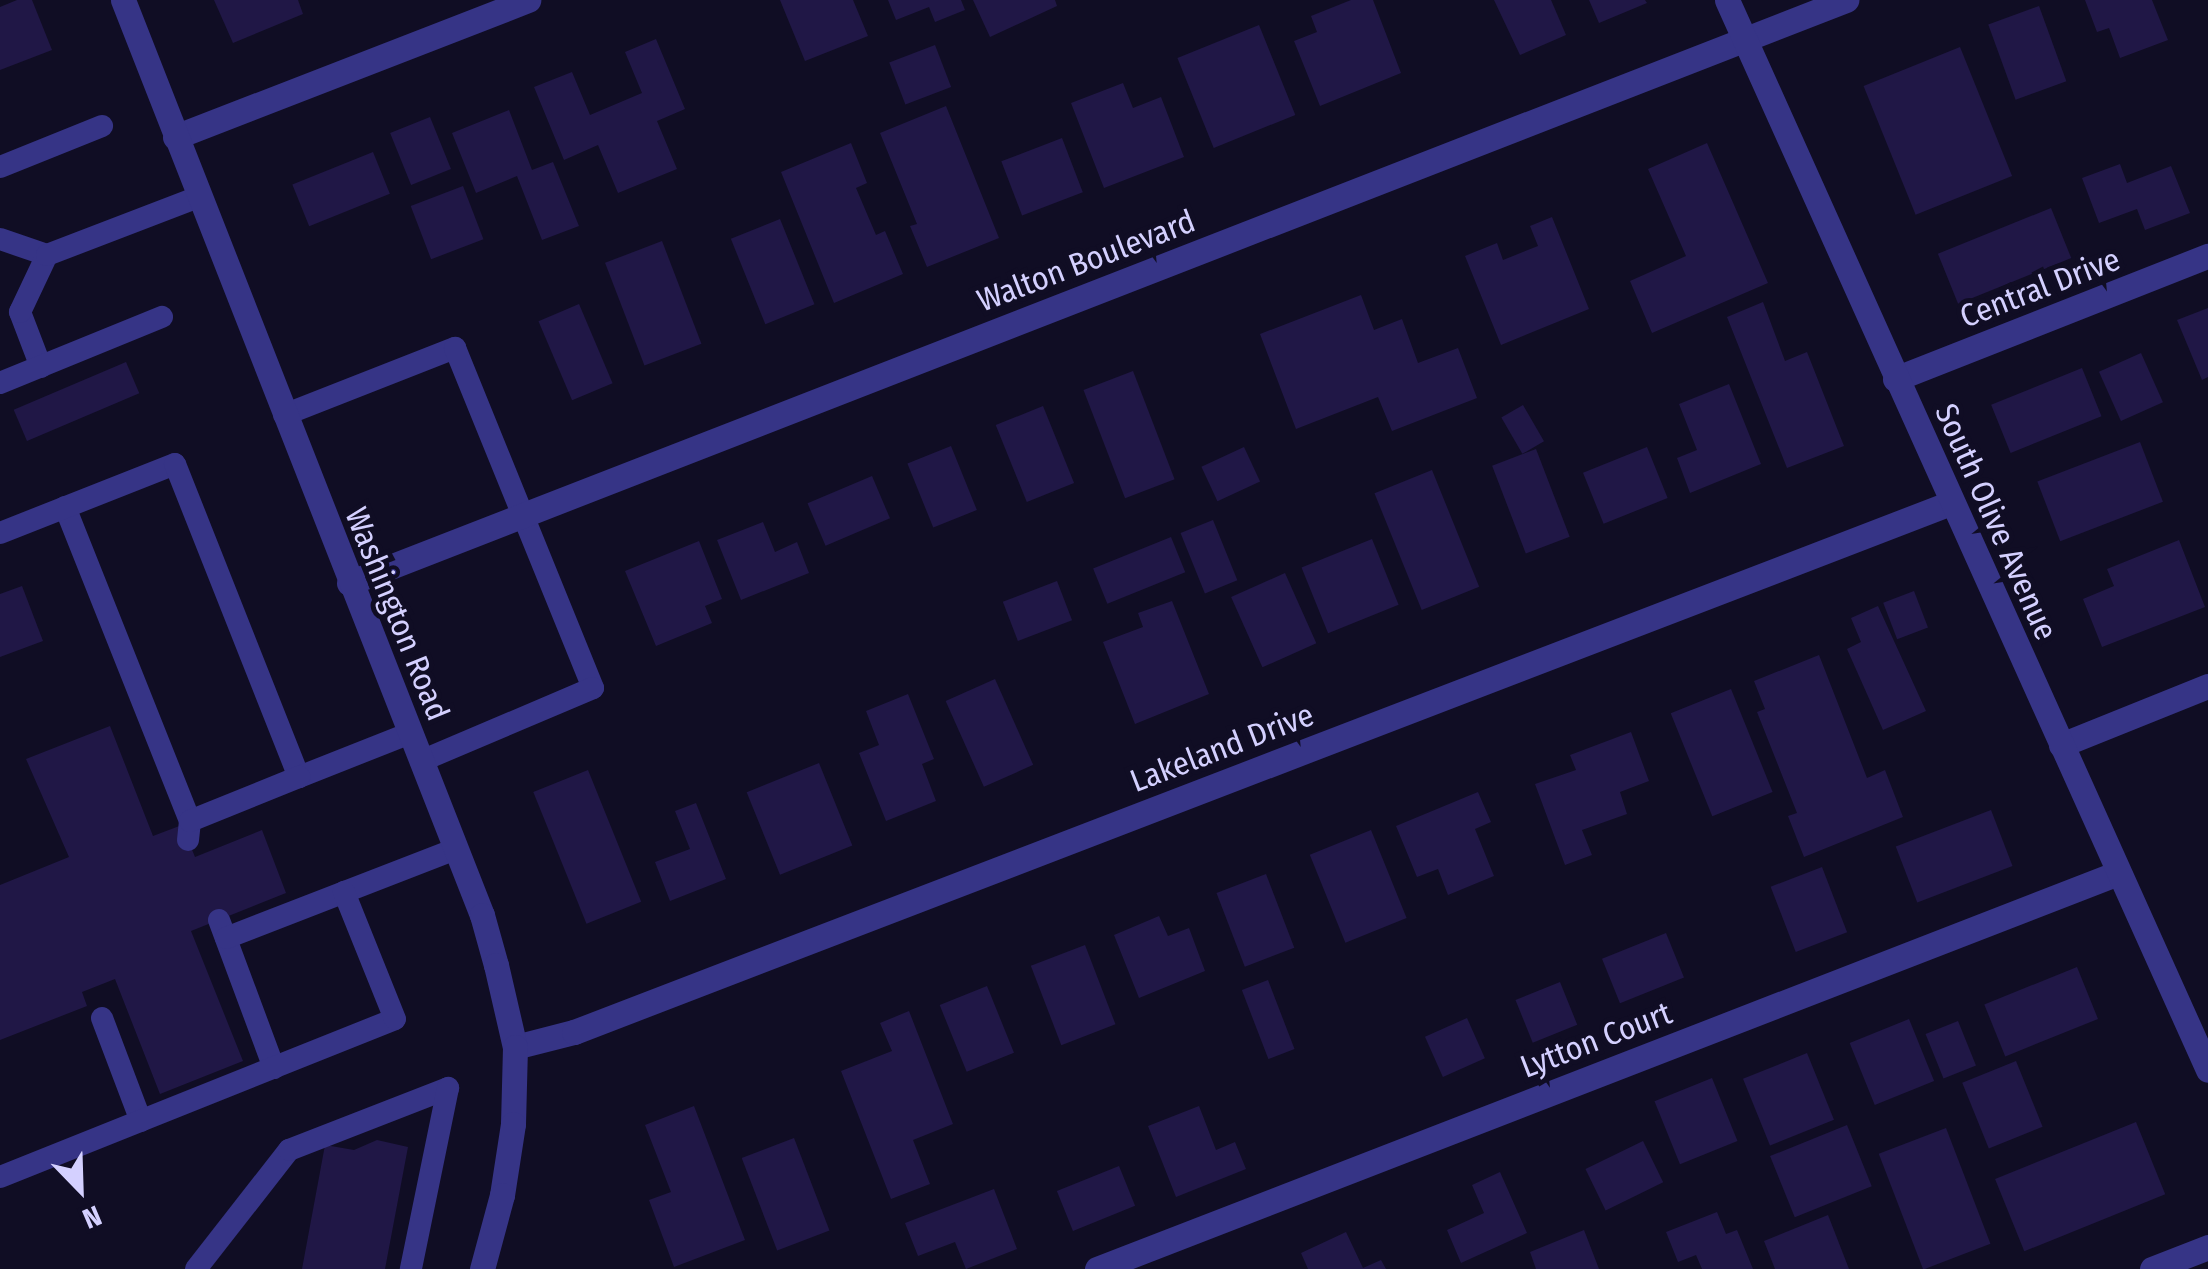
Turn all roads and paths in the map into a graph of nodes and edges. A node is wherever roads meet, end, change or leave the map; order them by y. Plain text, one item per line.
1 (123, 0) edge
2 (528, 0) edge
3 (1727, 0) edge
4 (1846, 0) edge
5 (1745, 40) junction
6 (102, 126) dead end
7 (175, 137) junction
8 (0, 166) edge
9 (198, 196) junction
10 (0, 239) edge
11 (46, 255) junction
12 (2208, 256) edge
13 (162, 317) dead end
14 (41, 367) junction
15 (1895, 380) junction
16 (0, 383) edge
17 (284, 415) junction
18 (1951, 503) junction
19 (65, 506) junction
20 (522, 516) junction
21 (0, 533) edge
22 (350, 583) junction
23 (2208, 686) edge
24 (410, 733) junction
25 (2060, 744) junction
26 (421, 761) junction
27 (299, 777) junction
28 (456, 849) junction
29 (2118, 872) junction
30 (344, 892) junction
31 (102, 1018) dead end
32 (515, 1047) junction
33 (274, 1068) junction
34 (2208, 1070) edge
35 (141, 1121) junction
36 (0, 1177) edge
37 (2208, 1247) edge
38 (196, 1269) edge
39 (411, 1269) edge
40 (482, 1269) edge
41 (1097, 1269) edge
42 (2152, 1269) edge

1 - 7 street, Washington Road
2 - 7 street
3 - 5 street, South Olive Avenue
4 - 5 street, Walton Boulevard
5 - 15 street, South Olive Avenue
5 - 20 street, Walton Boulevard
6 - 8 lane
7 - 9 street, Washington Road
9 - 11 lane
9 - 17 street, Washington Road
10 - 11 lane
11 - 14 lane
12 - 15 street, Central Drive
13 - 14 lane
14 - 16 lane
15 - 18 street, South Olive Avenue
17 - 20 lane
17 - 22 street, Washington Road
18 - 25 street, South Olive Avenue
18 - 32 street, Lakeland Drive
19 - 21 lane
19 - 27 lane
19 - 27 lane
20 - 22 street, Walton Boulevard
20 - 26 lane
22 - 24 street, Washington Road
23 - 25 street
24 - 26 street, Washington Road
24 - 27 lane
25 - 29 street, South Olive Avenue
26 - 28 street, Washington Road
28 - 30 lane
28 - 32 street, Washington Road
29 - 34 street, South Olive Avenue
29 - 41 street, Lytton Court
30 - 33 lane
30 - 33 lane
31 - 35 lane
32 - 40 street, Washington Road
33 - 35 lane
35 - 36 lane
37 - 42 street
38 - 39 lane

